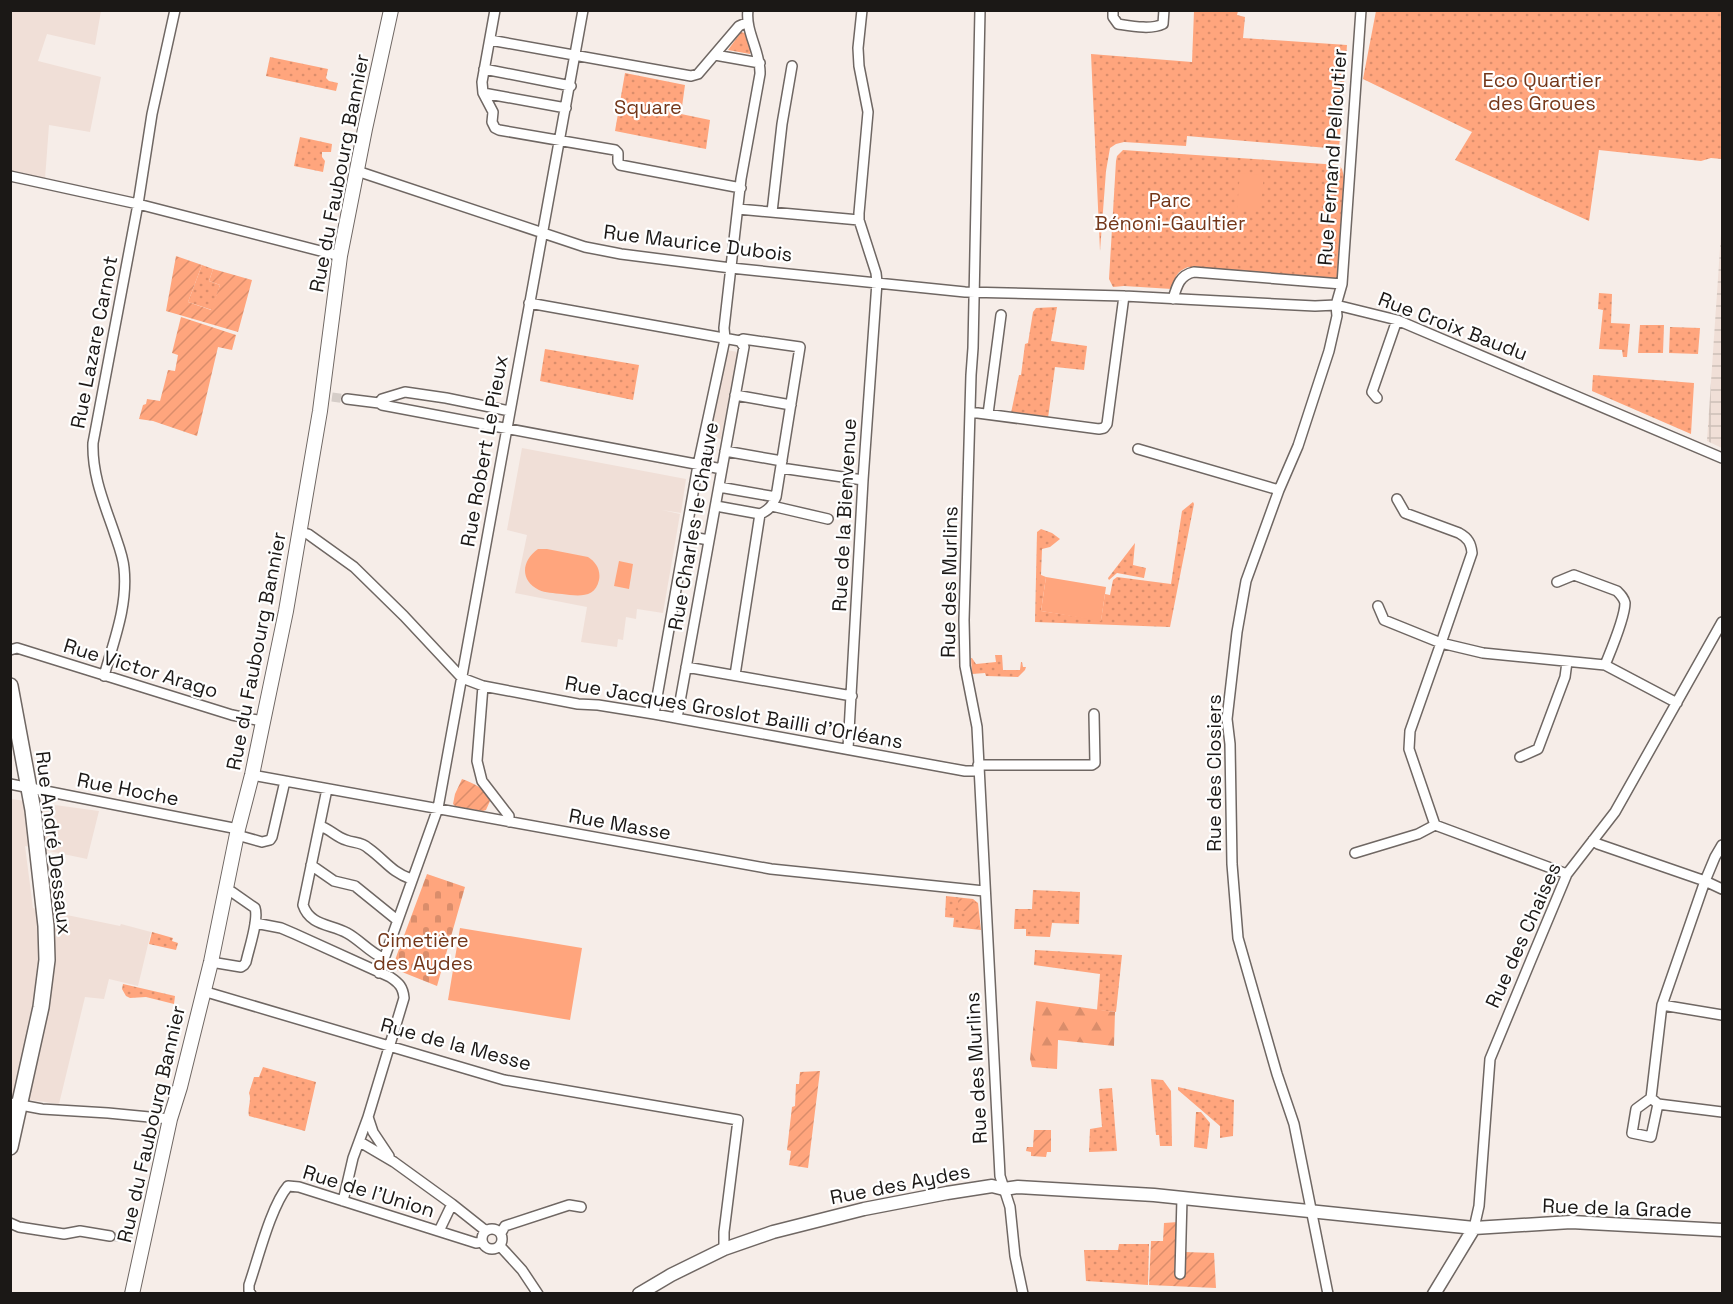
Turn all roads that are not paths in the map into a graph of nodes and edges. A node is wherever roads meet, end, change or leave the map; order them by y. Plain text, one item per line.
1 (175, 10) edge
2 (391, 10) edge
3 (495, 10) edge
4 (583, 10) edge
5 (748, 10) edge
6 (862, 10) edge
7 (980, 10) edge
8 (1113, 10) edge
9 (1164, 10) edge
10 (1361, 10) edge
11 (748, 22) junction
12 (490, 40) junction
13 (715, 55) junction
14 (576, 56) junction
15 (760, 63) junction
16 (792, 66) dead end
17 (484, 69) junction
18 (570, 86) junction
19 (483, 93) junction
20 (566, 108) junction
21 (560, 140) junction
22 (357, 171) junction
23 (10, 176) edge
24 (741, 188) junction
25 (138, 204) junction
26 (738, 209) junction
27 (772, 213) junction
28 (859, 220) junction
29 (543, 232) junction
30 (340, 256) junction
31 (731, 268) junction
32 (877, 282) junction
33 (1342, 284) junction
34 (974, 292) junction
35 (1124, 296) junction
36 (1173, 299) junction
37 (529, 303) junction
38 (1336, 305) junction
39 (1001, 315) dead end
40 (1397, 320) junction
41 (725, 339) junction
42 (740, 341) junction
43 (735, 395) junction
44 (1377, 398) dead end
45 (347, 399) tunnel mouth
46 (379, 403) junction
47 (791, 405) junction
48 (510, 411) junction
49 (970, 412) junction
50 (988, 414) junction
51 (507, 428) junction
52 (1138, 449) dead end
53 (725, 451) junction
54 (1722, 458) edge
55 (781, 464) junction
56 (698, 465) junction
57 (722, 469) junction
58 (864, 480) junction
59 (719, 487) junction
60 (1279, 490) junction
61 (1397, 499) dead end
62 (774, 501) junction
63 (716, 506) junction
64 (760, 514) junction
65 (828, 519) dead end
66 (300, 532) junction
67 (686, 536) junction
68 (709, 540) junction
69 (1557, 582) dead end
70 (1378, 606) dead end
71 (1722, 622) edge
72 (1441, 643) junction
73 (10, 650) edge
74 (1567, 662) junction
75 (1605, 665) junction
76 (686, 667) junction
77 (735, 675) junction
78 (104, 676) junction
79 (462, 678) junction
80 (10, 686) edge
81 (483, 686) junction
82 (852, 696) junction
83 (1677, 703) junction
84 (654, 714) junction
85 (1094, 714) dead end
86 (677, 718) junction
87 (262, 721) junction
88 (848, 749) junction
89 (1520, 757) dead end
90 (978, 768) junction
91 (252, 775) junction
92 (285, 781) junction
93 (10, 784) edge
94 (28, 788) junction
95 (327, 789) junction
96 (438, 808) junction
97 (508, 822) junction
98 (1435, 825) junction
99 (320, 826) junction
100 (237, 832) junction
101 (1593, 840) junction
102 (1722, 846) edge
103 (1355, 853) dead end
104 (311, 865) junction
105 (1566, 874) junction
106 (411, 879) junction
107 (1705, 881) junction
108 (1722, 889) edge
109 (226, 890) junction
110 (984, 891) junction
111 (397, 920) junction
112 (255, 923) junction
113 (383, 958) junction
114 (211, 962) junction
115 (379, 973) junction
116 (203, 991) junction
117 (1662, 1005) junction
118 (1722, 1015) edge
119 (390, 1046) junction
120 (15, 1104) edge
121 (1722, 1113) edge
122 (368, 1117) junction
123 (170, 1119) junction
124 (360, 1142) junction
125 (10, 1148) edge
126 (394, 1162) junction
127 (1004, 1188) junction
128 (1182, 1198) junction
129 (343, 1201) junction
130 (452, 1204) junction
131 (581, 1207) dead end
132 (1312, 1211) junction
133 (10, 1223) edge
134 (1474, 1228) junction
135 (1722, 1230) edge
136 (439, 1231) junction
137 (486, 1231) junction
138 (501, 1233) junction
139 (110, 1236) tunnel mouth
140 (482, 1242) junction
141 (500, 1246) junction
142 (724, 1249) junction
143 (1180, 1274) dead end
144 (132, 1293) edge
145 (251, 1293) edge
146 (538, 1293) edge
147 (639, 1293) edge
148 (1023, 1293) edge
149 (1328, 1293) edge
150 (1434, 1293) edge

1 - 25 street, Rue Lazare Carnot
2 - 22 main road, Rue du Faubourg Bannier
3 - 12 street
4 - 14 street, Rue Robert Le Pieux
5 - 11 street
6 - 28 street
7 - 34 street, Rue des Murlins
8 - 9 street
10 - 33 street, Rue Fernand Pelloutier
11 - 13 street
11 - 15 street
12 - 14 street
12 - 17 street
13 - 14 street
13 - 15 street
14 - 18 street, Rue Robert Le Pieux
15 - 24 street, Rue Charles le Chauve
16 - 27 street
17 - 18 street
17 - 19 street
18 - 20 street, Rue Robert Le Pieux
19 - 20 street
19 - 21 street
20 - 21 street, Rue Robert Le Pieux
21 - 24 street
21 - 29 street, Rue Robert Le Pieux
22 - 29 street, Rue Maurice Dubois
22 - 30 main road, Rue du Faubourg Bannier
23 - 25 street
24 - 26 street, Rue Charles le Chauve
25 - 30 street
25 - 78 street, Rue Lazare Carnot
26 - 27 street
26 - 31 street, Rue Charles le Chauve
27 - 28 street
28 - 32 street, Rue de la Bienvenue
29 - 31 street, Rue Maurice Dubois
29 - 37 street, Rue Robert Le Pieux
30 - 66 main road, Rue du Faubourg Bannier
31 - 32 street, Rue Maurice Dubois
31 - 41 street, Rue Charles le Chauve
32 - 34 street, Rue Maurice Dubois
32 - 58 street, Rue de la Bienvenue
33 - 36 street
33 - 38 street, Rue Fernand Pelloutier
34 - 35 street, Rue Croix Baudu
34 - 49 street, Rue des Murlins
35 - 36 street, Rue Croix Baudu
35 - 50 street
36 - 38 street, Rue Croix Baudu
37 - 41 street
37 - 48 street, Rue Robert Le Pieux
38 - 40 street, Rue Croix Baudu
38 - 60 street, Rue des Closiers
39 - 50 street
40 - 44 street
40 - 54 street, Rue Croix Baudu
41 - 42 street
41 - 56 street, Rue Charles le Chauve
42 - 43 street, Rue Charles le Chauve
42 - 47 street
43 - 47 street
43 - 53 street, Rue Charles le Chauve
45 - 46 street
46 - 48 street
46 - 51 street
47 - 55 street
48 - 51 street, Rue Robert Le Pieux
49 - 50 street
49 - 90 street, Rue des Murlins
51 - 56 street
51 - 79 street, Rue Robert Le Pieux
52 - 60 street
53 - 55 street
53 - 57 street, Rue Charles le Chauve
55 - 58 street
55 - 62 street
56 - 57 street
56 - 67 street, Rue Charles le Chauve
57 - 59 street, Rue Charles le Chauve
58 - 82 street, Rue de la Bienvenue
59 - 62 street
59 - 63 street, Rue Charles le Chauve
60 - 132 street, Rue des Closiers
61 - 72 street
62 - 64 street
62 - 65 street
63 - 64 street
63 - 68 street, Rue Charles le Chauve
64 - 77 street
66 - 79 street
66 - 87 main road, Rue du Faubourg Bannier
67 - 68 street
67 - 84 street, Rue Charles le Chauve
68 - 76 street, Rue Charles le Chauve
69 - 75 street
70 - 72 street
71 - 83 street, Rue des Chaises
72 - 74 street
72 - 98 street
73 - 78 street, Rue Victor Arago
74 - 75 street
74 - 89 street
75 - 83 street
76 - 77 street
76 - 86 street, Rue Charles le Chauve
77 - 82 street
78 - 87 street, Rue Victor Arago
79 - 81 street, Rue Jacques Groslot Bailli d'Orléans
79 - 96 street, Rue Robert Le Pieux
80 - 94 main road, Rue André Dessaux
81 - 84 street, Rue Jacques Groslot Bailli d'Orléans
81 - 97 street
82 - 88 street, Rue de la Bienvenue
83 - 101 street, Rue des Chaises
84 - 86 street, Rue Jacques Groslot Bailli d'Orléans
85 - 90 street, Rue Jacques Groslot Bailli d'Orléans
86 - 88 street, Rue Jacques Groslot Bailli d'Orléans
87 - 91 main road, Rue du Faubourg Bannier
88 - 90 street, Rue Jacques Groslot Bailli d'Orléans
90 - 110 street, Rue des Murlins
91 - 92 street, Rue Masse
91 - 100 main road, Rue du Faubourg Bannier
92 - 95 street, Rue Masse
92 - 100 street, Rue Hoche
93 - 94 street, Rue Hoche
94 - 100 street, Rue Hoche
94 - 120 main road, Rue André Dessaux
95 - 96 street, Rue Masse
95 - 99 street
96 - 97 street, Rue Masse
96 - 106 street, Rue Robert Le Pieux
97 - 110 street, Rue Masse
98 - 103 street
98 - 105 street
99 - 104 street
99 - 106 street
100 - 109 main road, Rue du Faubourg Bannier
101 - 105 street, Rue des Chaises
101 - 107 street
102 - 107 street
104 - 111 street
104 - 113 street
105 - 134 street, Rue des Chaises
106 - 111 street, Rue Robert Le Pieux
107 - 108 street
107 - 117 street
109 - 112 street
109 - 114 main road, Rue du Faubourg Bannier
110 - 127 street, Rue des Murlins
111 - 113 street, Rue Robert Le Pieux
112 - 114 street
112 - 115 street
113 - 115 street, Rue Robert Le Pieux
114 - 116 main road, Rue du Faubourg Bannier
115 - 119 street
116 - 119 street, Rue de la Messe
116 - 123 main road, Rue du Faubourg Bannier
117 - 118 street
117 - 121 street
119 - 122 street
119 - 142 street, Rue de la Messe
120 - 123 street
120 - 125 main road, Rue André Dessaux
122 - 124 street
122 - 126 street
123 - 144 main road, Rue du Faubourg Bannier
124 - 126 street
124 - 129 street
126 - 130 street
127 - 128 street, Rue des Aydes
127 - 142 street, Rue des Aydes
127 - 148 street, Rue des Murlins
128 - 132 street, Rue des Aydes
128 - 143 street
129 - 136 street, Rue de l'Union
129 - 145 street, Rue de l'Union
130 - 136 street
130 - 137 street
131 - 138 street
132 - 134 street, Rue de la Grade
132 - 149 street, Rue des Closiers
133 - 139 street
134 - 135 street, Rue de la Grade
134 - 150 street
136 - 140 street, Rue de l'Union
137 - 138 street
137 - 140 street
138 - 141 street
140 - 141 street
141 - 146 street
142 - 147 street, Rue des Aydes

